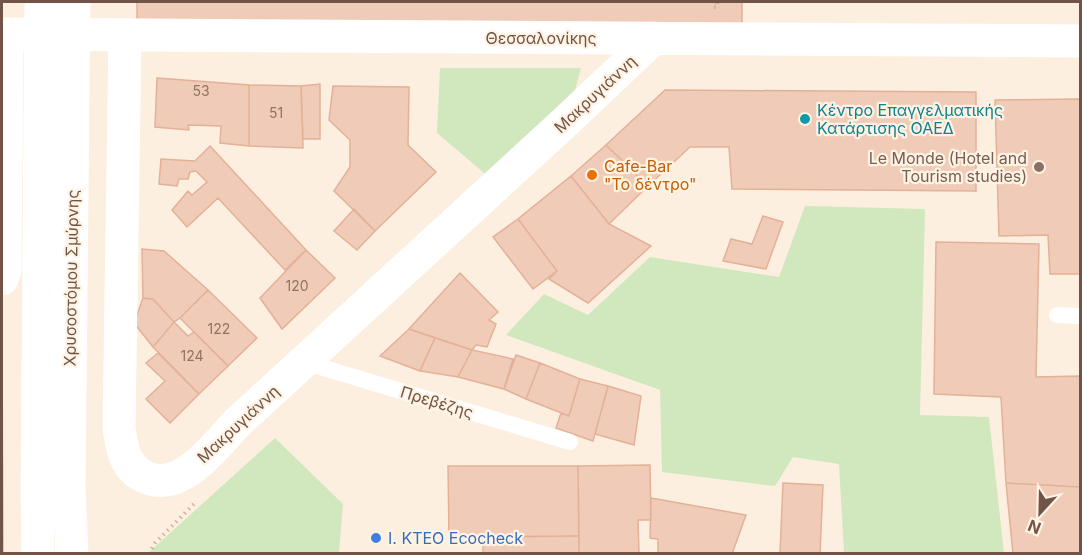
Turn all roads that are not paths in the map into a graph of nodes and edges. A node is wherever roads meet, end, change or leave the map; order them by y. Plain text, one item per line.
1 (41, 2) edge
2 (74, 2) edge
3 (4, 34) edge
4 (125, 35) junction
5 (654, 38) junction
6 (1080, 41) edge
7 (2, 279) edge
8 (1057, 315) dead end
9 (1080, 316) edge
10 (304, 362) junction
11 (570, 442) dead end
12 (38, 554) edge
13 (72, 554) edge

1 - 12 street, Χρυσοστόμου Σμύρνης
2 - 13 street, Χρυσοστόμου Σμύρνης
3 - 4 street, Θεσσαλονίκης
3 - 7 street
4 - 5 street, Θεσσαλονίκης
4 - 10 street, Μακρυγιάννη
5 - 6 street, Θεσσαλονίκης
5 - 10 street, Μακρυγιάννη
8 - 9 lane
10 - 11 lane, Πρεβέζης

